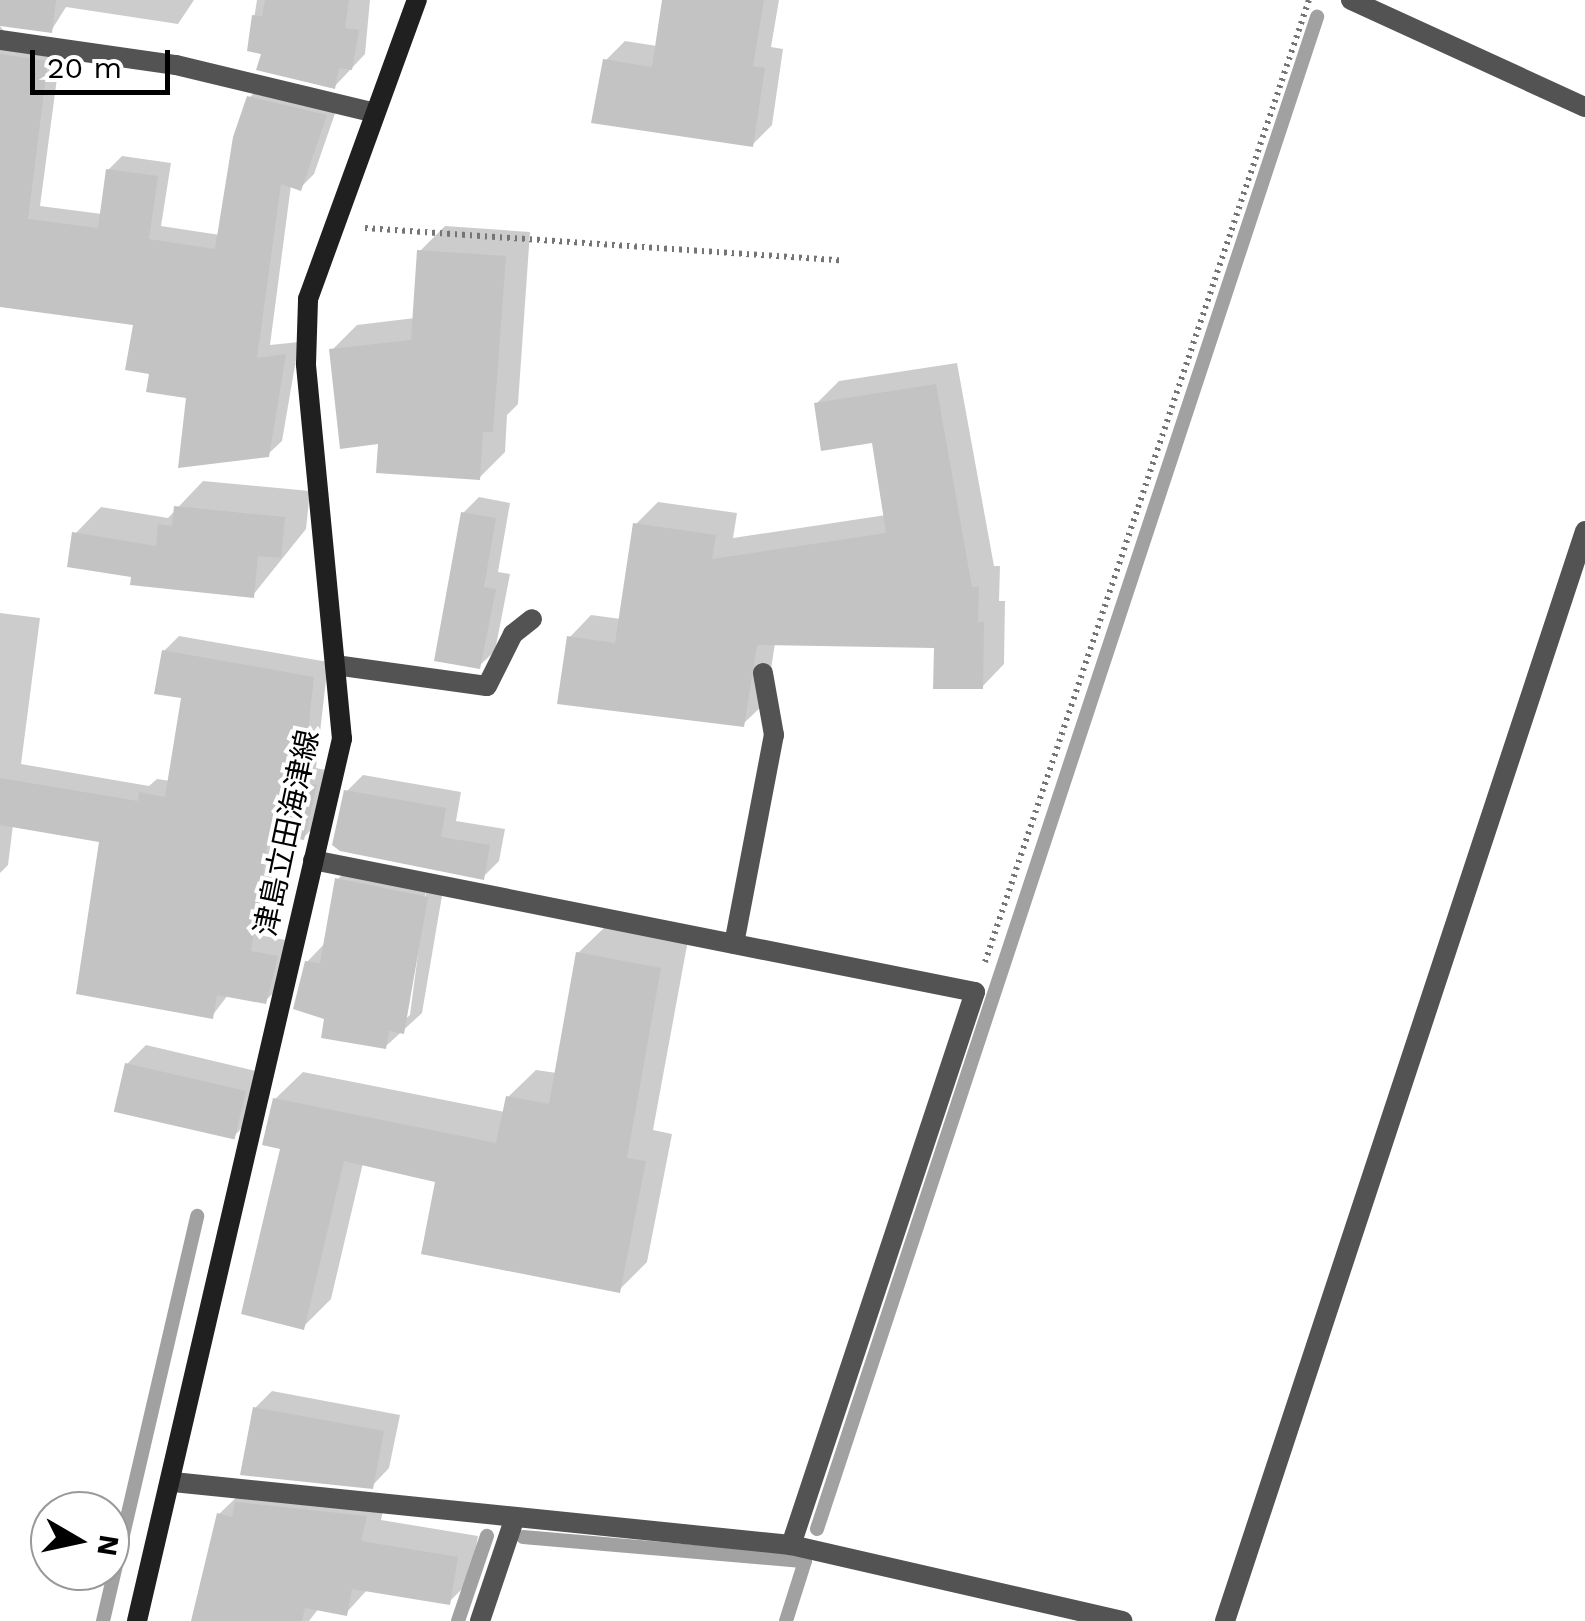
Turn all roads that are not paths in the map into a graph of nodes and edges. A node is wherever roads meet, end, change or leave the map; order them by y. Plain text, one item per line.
1 (417, 0) edge
2 (1351, 0) edge
3 (0, 40) edge
4 (1585, 107) edge
5 (372, 112) junction
6 (1585, 530) edge
7 (532, 619) dead end
8 (335, 664) junction
9 (763, 673) dead end
10 (314, 860) junction
11 (734, 944) junction
12 (172, 1482) junction
13 (514, 1520) junction
14 (791, 1545) junction
15 (137, 1621) edge
16 (480, 1621) edge
17 (1122, 1621) edge
18 (1225, 1621) edge

1 - 5 main road, 津島立田海津線
2 - 4 street
3 - 5 street
5 - 8 main road, 津島立田海津線
6 - 18 street
7 - 8 street
8 - 10 main road, 津島立田海津線
9 - 11 street
10 - 11 street
10 - 12 main road, 津島立田海津線
11 - 14 street
12 - 13 street
12 - 15 main road, 津島立田海津線
13 - 14 street
13 - 16 street
14 - 17 street

